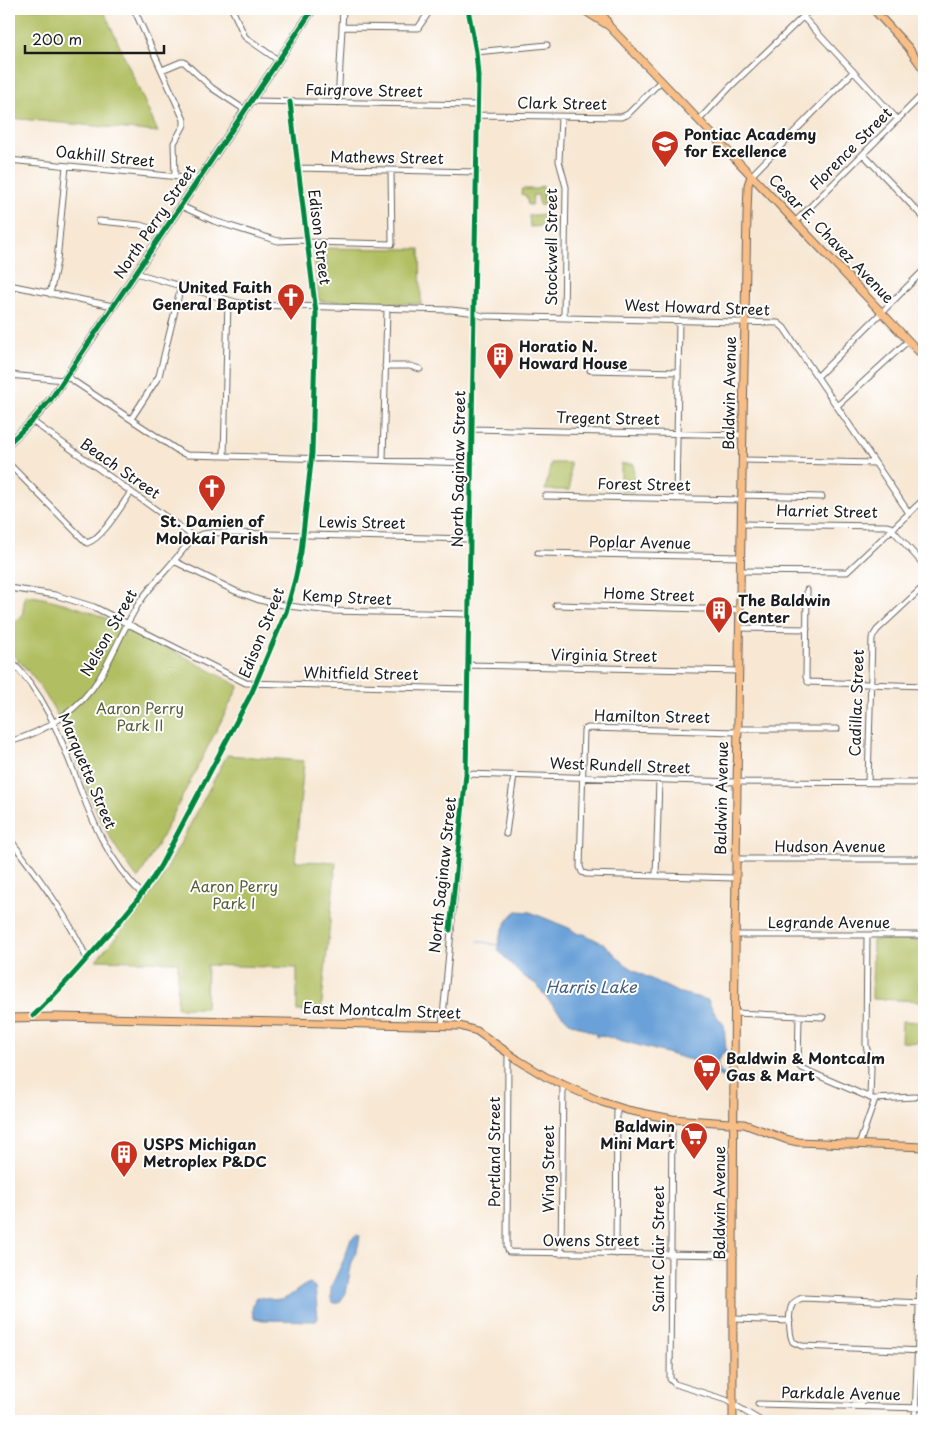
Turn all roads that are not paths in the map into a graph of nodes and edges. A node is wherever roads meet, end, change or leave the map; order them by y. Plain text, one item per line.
1 (134, 9) edge
2 (232, 9) edge
3 (313, 9) edge
4 (342, 9) edge
5 (468, 9) edge
6 (582, 9) edge
7 (595, 9) edge
8 (811, 9) edge
9 (874, 9) edge
10 (426, 15) dead end
11 (803, 17) junction
12 (608, 26) junction
13 (342, 27) junction
14 (547, 45) dead end
15 (476, 52) junction
16 (278, 60) junction
17 (162, 70) junction
18 (924, 70) edge
19 (853, 72) junction
20 (662, 81) junction
21 (924, 93) edge
22 (251, 101) junction
23 (290, 102) junction
24 (338, 103) junction
25 (478, 105) junction
26 (245, 110) junction
27 (477, 115) junction
28 (560, 116) junction
29 (699, 120) junction
30 (898, 120) junction
31 (863, 154) junction
32 (9, 160) edge
33 (66, 166) junction
34 (298, 168) junction
35 (391, 170) junction
36 (477, 172) junction
37 (175, 176) junction
38 (751, 176) junction
39 (199, 179) junction
40 (180, 206) junction
41 (924, 218) edge
42 (99, 221) dead end
43 (796, 222) junction
44 (163, 232) junction
45 (307, 241) junction
46 (924, 270) edge
47 (136, 273) junction
48 (11, 285) edge
49 (181, 286) junction
50 (50, 294) junction
51 (228, 300) junction
52 (113, 306) junction
53 (315, 307) junction
54 (9, 308) edge
55 (387, 309) junction
56 (882, 313) junction
57 (474, 314) junction
58 (564, 318) junction
59 (679, 320) junction
60 (745, 322) junction
61 (908, 341) junction
62 (924, 357) edge
63 (386, 366) junction
64 (420, 369) dead end
65 (590, 370) dead end
66 (678, 372) junction
67 (9, 375) edge
68 (817, 377) junction
69 (65, 378) junction
70 (837, 406) junction
71 (131, 419) junction
72 (32, 421) junction
73 (472, 429) junction
74 (677, 433) junction
75 (744, 434) junction
76 (9, 443) edge
77 (224, 456) junction
78 (312, 458) junction
79 (383, 460) junction
80 (743, 460) junction
81 (472, 463) junction
82 (875, 463) junction
83 (9, 464) edge
84 (131, 492) junction
85 (545, 496) dead end
86 (822, 497) dead end
87 (743, 498) junction
88 (676, 499) junction
89 (924, 500) edge
90 (910, 513) junction
91 (742, 524) junction
92 (892, 530) junction
93 (304, 534) junction
94 (194, 537) junction
95 (470, 539) junction
96 (538, 553) dead end
97 (741, 558) junction
98 (174, 561) junction
99 (924, 565) edge
100 (741, 571) junction
101 (924, 586) edge
102 (9, 588) edge
103 (808, 590) dead end
104 (556, 605) dead end
105 (288, 606) junction
106 (740, 610) junction
107 (469, 614) junction
108 (128, 623) junction
109 (740, 628) junction
110 (807, 629) junction
111 (9, 659) edge
112 (468, 665) junction
113 (739, 671) junction
114 (255, 684) junction
115 (870, 684) junction
116 (924, 686) edge
117 (467, 689) junction
118 (54, 722) junction
119 (837, 729) dead end
120 (737, 730) junction
121 (9, 742) edge
122 (466, 774) junction
123 (514, 775) junction
124 (582, 778) junction
125 (659, 780) junction
126 (736, 782) junction
127 (868, 782) junction
128 (924, 783) edge
129 (506, 834) dead end
130 (9, 838) edge
131 (735, 859) junction
132 (924, 859) edge
133 (656, 876) junction
134 (735, 878) junction
135 (142, 894) junction
136 (867, 935) junction
137 (924, 935) edge
138 (734, 936) junction
139 (88, 959) junction
140 (734, 1013) junction
141 (33, 1016) junction
142 (799, 1016) junction
143 (823, 1017) dead end
144 (9, 1018) edge
145 (442, 1026) junction
146 (508, 1053) junction
147 (562, 1085) junction
148 (915, 1097) dead end
149 (873, 1099) junction
150 (617, 1107) junction
151 (672, 1118) junction
152 (733, 1123) junction
153 (859, 1145) junction
154 (924, 1147) edge
155 (508, 1252) joint
156 (561, 1254) junction
157 (616, 1254) junction
158 (671, 1254) junction
159 (734, 1255) junction
160 (920, 1279) dead end
161 (922, 1303) edge
162 (734, 1319) junction
163 (790, 1321) junction
164 (917, 1350) junction
165 (924, 1351) edge
166 (733, 1404) junction
167 (758, 1404) dead end
168 (915, 1408) junction
169 (924, 1408) edge
170 (733, 1421) edge
171 (761, 1421) edge
172 (914, 1421) edge

1 - 17 street
2 - 16 street
3 - 16 main road, North Perry Street
4 - 13 street
5 - 15 street, North Saginaw Street
6 - 12 main road
7 - 12 main road, Cesar E. Chavez Avenue
8 - 11 street
9 - 18 main road
10 - 13 street
11 - 19 street
11 - 29 street
12 - 20 main road, Cesar E. Chavez Avenue
13 - 24 street
14 - 15 street
15 - 25 street, North Saginaw Street
16 - 22 main road, North Perry Street
17 - 26 street
17 - 37 street
19 - 30 street
19 - 38 street
20 - 28 street, Clark Street
20 - 29 main road, Cesar E. Chavez Avenue
21 - 30 street, Florence Street
22 - 23 street, Fairgrove Street
22 - 26 main road, North Perry Street
23 - 24 street, Fairgrove Street
23 - 34 street, Edison Street
24 - 25 street, Fairgrove Street
25 - 27 street, North Saginaw Street
26 - 39 main road, North Perry Street
27 - 28 street, Clark Street
27 - 36 street, North Saginaw Street
28 - 58 street, Stockwell Street
29 - 38 main road, Cesar E. Chavez Avenue
30 - 31 street, Florence Street
31 - 41 street
31 - 43 street, Florence Street
32 - 33 street, Oakhill Street
33 - 37 street, Oakhill Street
33 - 50 street
34 - 35 street, Mathews Street
34 - 45 street, Edison Street
35 - 36 street, Mathews Street
35 - 45 street
36 - 57 street, North Saginaw Street
37 - 39 street, Oakhill Street
38 - 43 main road, Cesar E. Chavez Avenue
38 - 60 main road, Baldwin Avenue
39 - 40 main road, North Perry Street
40 - 44 main road, North Perry Street
40 - 45 street
42 - 44 street
43 - 56 main road, Cesar E. Chavez Avenue
44 - 47 main road, North Perry Street
45 - 53 street, Edison Street
46 - 56 street
47 - 49 street, West Howard Street
47 - 52 main road, North Perry Street
48 - 50 street
48 - 54 street
49 - 51 street, West Howard Street
49 - 71 street
50 - 52 street
51 - 53 street, West Howard Street
51 - 77 street
52 - 69 main road, North Perry Street
53 - 55 street, West Howard Street
53 - 78 street, Edison Street
55 - 57 street, West Howard Street
55 - 63 street
56 - 61 main road, Cesar E. Chavez Avenue
56 - 68 street
57 - 58 street, West Howard Street
57 - 73 street, North Saginaw Street
58 - 59 street, West Howard Street
59 - 60 street, West Howard Street
59 - 66 street
60 - 68 street, West Howard Street
60 - 75 main road, Baldwin Avenue
61 - 62 main road, Cesar E. Chavez Avenue
61 - 70 street
63 - 64 street
63 - 79 street
65 - 66 street
66 - 74 street
67 - 69 street
68 - 70 street, West Howard Street
69 - 71 street
69 - 72 main road, North Perry Street
70 - 82 street, West Howard Street
71 - 77 street
72 - 76 main road, North Perry Street
72 - 84 street, Beach Street
73 - 74 street, Tregent Street
73 - 81 street, North Saginaw Street
74 - 75 street, Tregent Street
74 - 88 street
75 - 80 main road, Baldwin Avenue
77 - 78 street
78 - 79 street
78 - 93 street, Edison Street
79 - 81 street
80 - 82 street
80 - 87 main road, Baldwin Avenue
81 - 95 street, North Saginaw Street
82 - 90 street, West Howard Street
83 - 84 street
84 - 94 street, Beach Street
85 - 88 street, Forest Street
86 - 87 street, Forest Street
87 - 88 street, Forest Street
87 - 91 main road, Baldwin Avenue
89 - 90 street
90 - 92 street
91 - 92 street, Harriet Street
91 - 97 main road, Baldwin Avenue
92 - 99 street, Harriet Street
92 - 100 street
93 - 94 street, Lewis Street
93 - 95 street, Lewis Street
93 - 105 street, Edison Street
94 - 98 street, Nelson Street
95 - 107 street, North Saginaw Street
96 - 97 street, Poplar Avenue
97 - 100 main road, Baldwin Avenue
98 - 105 street, Kemp Street
98 - 108 street, Nelson Street
100 - 106 main road, Baldwin Avenue
101 - 115 street, Cadillac Street
102 - 108 street, Whitfield Street
103 - 110 street
104 - 106 street, Home Street
105 - 107 street, Kemp Street
105 - 114 street, Edison Street
106 - 109 main road, Baldwin Avenue
107 - 112 street, North Saginaw Street
108 - 114 street, Whitfield Street
108 - 118 street, Nelson Street
109 - 110 street
109 - 113 main road, Baldwin Avenue
110 - 115 street
111 - 118 street, Marquette Street
112 - 113 street, Virginia Street
112 - 117 street, North Saginaw Street
113 - 120 main road, Baldwin Avenue
114 - 117 street, Whitfield Street
114 - 135 street, Edison Street
115 - 116 street
115 - 127 street, Cadillac Street
117 - 122 street, North Saginaw Street
118 - 121 street, Nelson Street
118 - 135 street, Marquette Street
119 - 120 street
120 - 124 street, Hamilton Street
120 - 126 main road, Baldwin Avenue
122 - 123 street, West Rundell Street
122 - 145 street, North Saginaw Street
123 - 124 street, West Rundell Street
123 - 129 street
124 - 125 street, West Rundell Street
124 - 133 street
125 - 126 street, West Rundell Street
125 - 133 street
126 - 127 street, West Rundell Street
126 - 131 main road, Baldwin Avenue
127 - 128 street, West Rundell Street
130 - 139 street
131 - 132 street, Hudson Avenue
131 - 134 main road, Baldwin Avenue
133 - 134 street
134 - 138 main road, Baldwin Avenue
135 - 139 street, Edison Street
136 - 137 street, Legrande Avenue
136 - 138 street, Legrande Avenue
136 - 149 street
138 - 140 main road, Baldwin Avenue
139 - 141 street, Edison Street
140 - 142 street
140 - 152 main road, Baldwin Avenue
141 - 144 main road, East Montcalm Street
141 - 145 main road, East Montcalm Street
142 - 143 street
142 - 149 street
145 - 146 main road, East Montcalm Street
146 - 147 main road, East Montcalm Street
146 - 155 street, Portland Street
147 - 150 main road, East Montcalm Street
147 - 156 street, Wing Street
148 - 149 street
149 - 153 street
150 - 151 main road, East Montcalm Street
150 - 157 street
151 - 152 main road, East Montcalm Street
151 - 158 street, Saint Clair Street
152 - 153 main road, East Montcalm Street
152 - 159 main road, Baldwin Avenue
153 - 154 main road, East Montcalm Street
155 - 156 street, Owens Street
156 - 157 street, Owens Street
157 - 158 street, Owens Street
158 - 159 street, Owens Street
158 - 166 street, Saint Clair Street
159 - 162 main road, Baldwin Avenue
160 - 161 street
161 - 163 street
161 - 164 street
162 - 163 street
162 - 166 main road, Baldwin Avenue
163 - 164 street
164 - 165 street
164 - 168 street
166 - 170 main road, Baldwin Avenue
166 - 171 street
167 - 168 street, Parkdale Avenue
168 - 169 street, Parkdale Avenue
168 - 172 street

